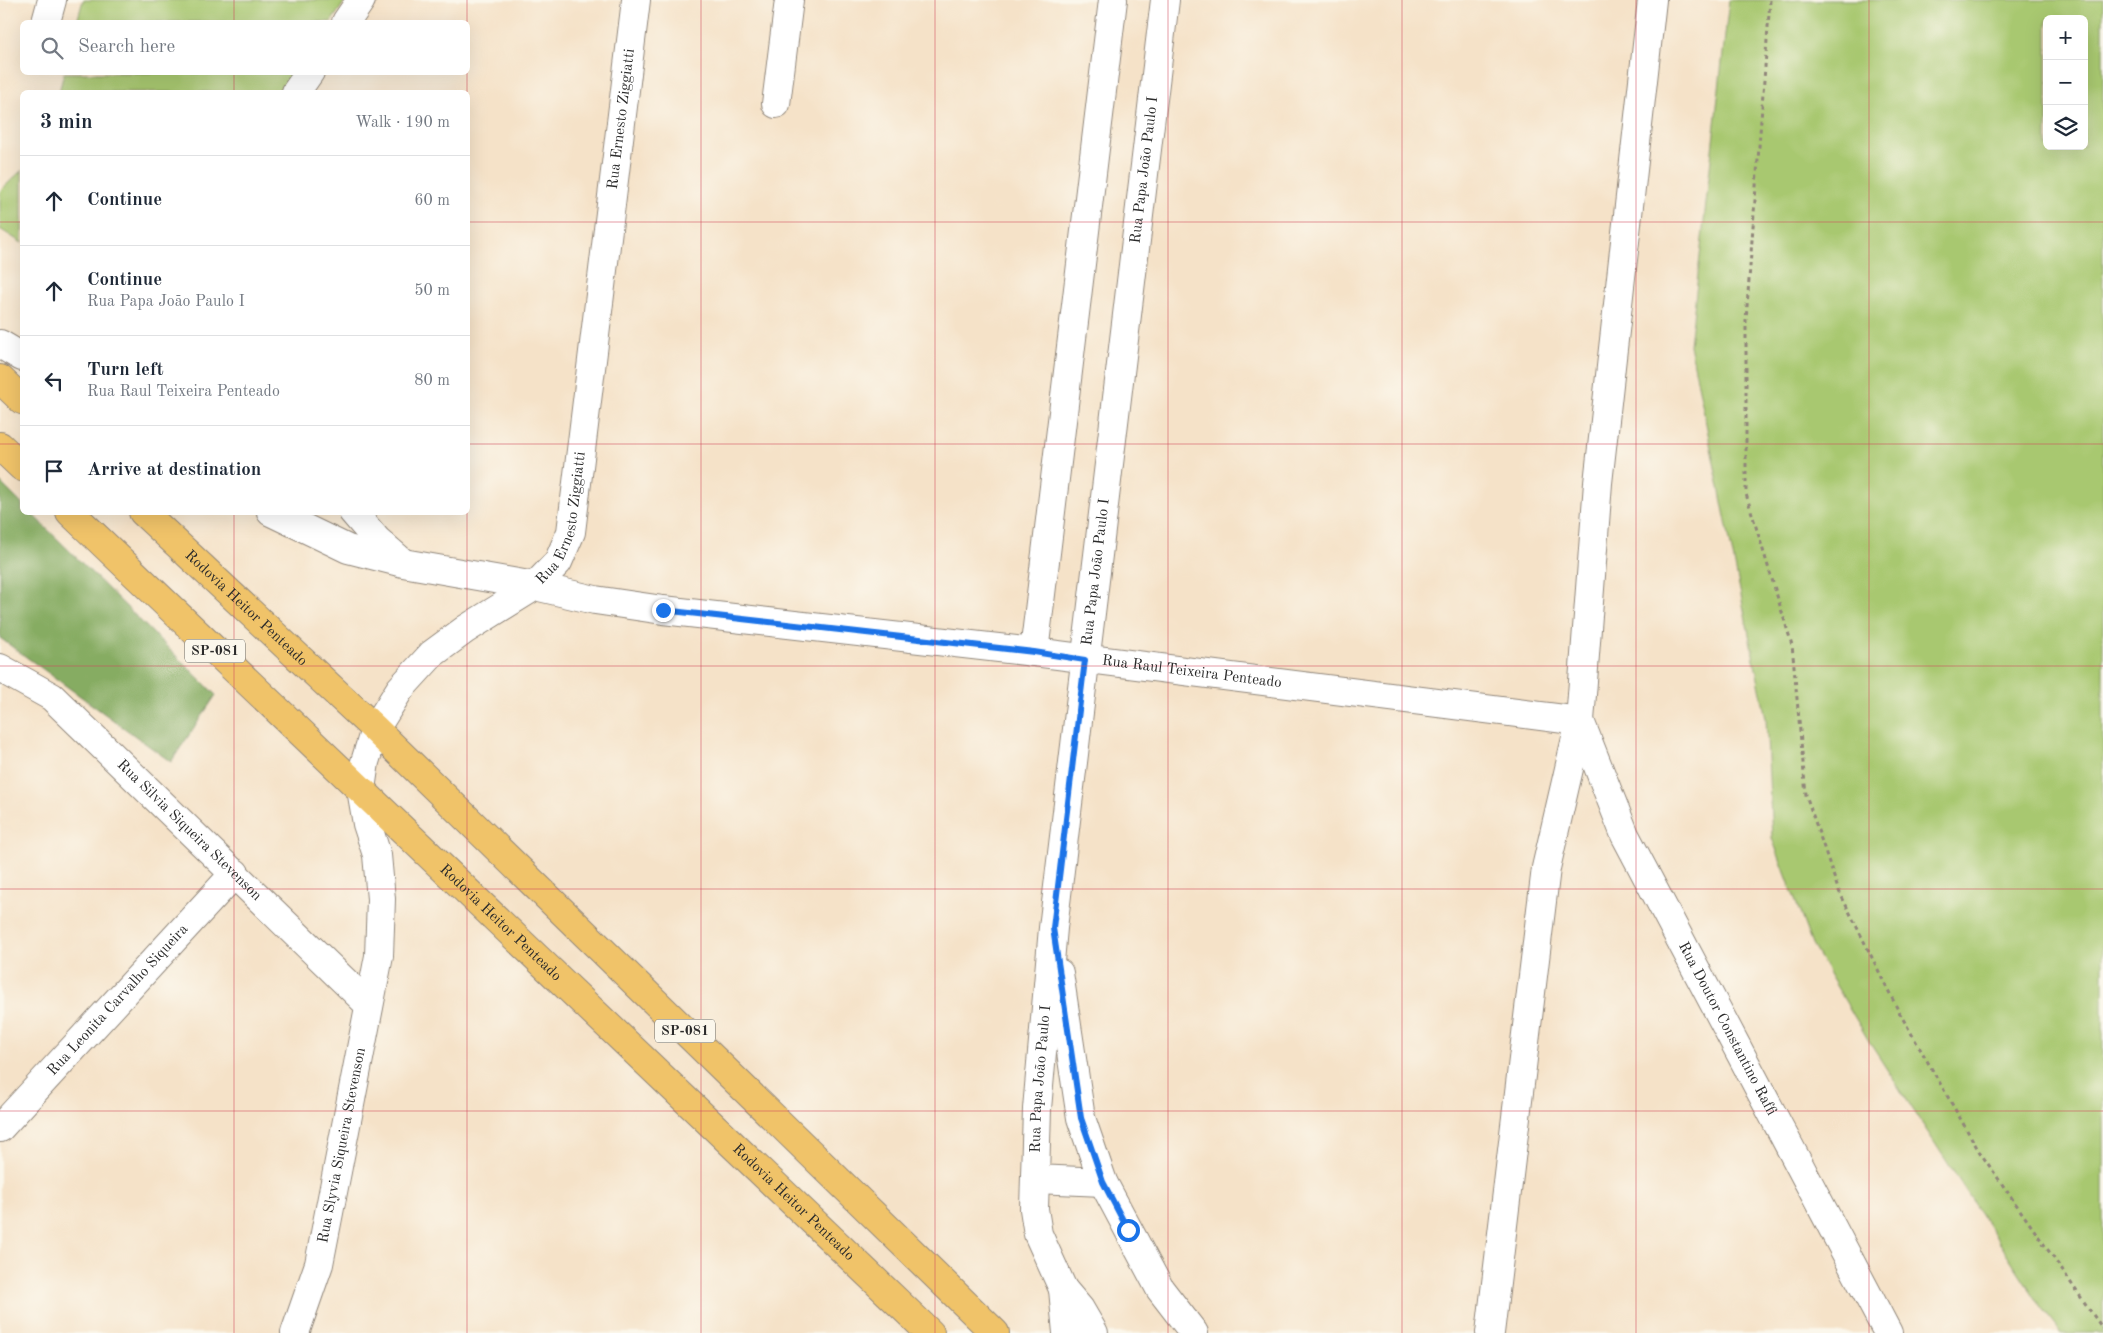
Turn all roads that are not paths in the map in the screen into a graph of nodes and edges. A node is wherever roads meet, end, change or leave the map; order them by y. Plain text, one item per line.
1 (52, 0) edge
2 (362, 0) edge
3 (636, 0) edge
4 (789, 0) edge
5 (1112, 0) edge
6 (1165, 0) edge
7 (1652, 0) edge
8 (47, 20) edge
9 (347, 20) edge
10 (308, 75) edge
11 (297, 90) edge
12 (776, 104) dead end
13 (0, 344) edge
14 (20, 356) edge
15 (0, 379) edge
16 (20, 398) edge
17 (0, 446) edge
18 (20, 466) edge
19 (73, 515) edge
20 (146, 515) edge
21 (277, 515) edge
22 (356, 515) edge
23 (403, 563) junction
24 (535, 586) junction
25 (1034, 652) junction
26 (1085, 660) junction
27 (0, 668) edge
28 (1580, 721) junction
29 (375, 729) junction
30 (361, 790) junction
31 (235, 873) junction
32 (1053, 928) junction
33 (379, 956) joint
34 (369, 1005) junction
35 (0, 1128) edge
36 (1036, 1179) junction
37 (1103, 1182) junction
38 (1063, 1289) junction
39 (295, 1333) edge
40 (930, 1333) edge
41 (994, 1333) edge
42 (1067, 1333) edge
43 (1094, 1333) edge
44 (1194, 1333) edge
45 (1490, 1333) edge
46 (1888, 1333) edge

1 - 8 street
2 - 9 street
3 - 24 street, Rua Ernesto Ziggiatti
4 - 12 street
5 - 25 street
6 - 26 street, Rua Papa João Paulo I
7 - 28 street
10 - 11 street
13 - 14 street
15 - 16 main road
17 - 18 main road
19 - 30 main road, Rodovia Heitor Penteado / SP-081
20 - 29 main road, Rodovia Heitor Penteado / SP-081
21 - 23 street, Rua Raul Teixeira Penteado
22 - 23 street
23 - 24 street, Rua Raul Teixeira Penteado
24 - 25 street, Rua Raul Teixeira Penteado
24 - 29 street, Rua Ernesto Ziggiatti
25 - 26 street, Rua Raul Teixeira Penteado
26 - 28 street, Rua Raul Teixeira Penteado
26 - 32 street, Rua Papa João Paulo I
27 - 31 street, Rua Silvia Siqueira Stevenson
28 - 45 street
28 - 46 street, Rua Doutor Constantino Raffi
29 - 30 street, Rua Ernesto Ziggiatti
29 - 41 main road, Rodovia Heitor Penteado / SP-081
30 - 33 street, Rua Ernesto Ziggiatti
30 - 40 main road, Rodovia Heitor Penteado / SP-081
31 - 34 street, Rua Silvia Siqueira Stevenson
31 - 35 street, Rua Leonita Carvalho Siqueira
32 - 36 street, Rua Papa João Paulo I
32 - 37 street
33 - 34 street, Rua Slyvia Siqueira Stevenson
34 - 39 street, Rua Slyvia Siqueira Stevenson
36 - 37 street
36 - 38 street, Rua Papa João Paulo I
37 - 44 street
38 - 42 street, Rua Papa João Paulo I
38 - 43 street, Rua Papa João Paulo I

